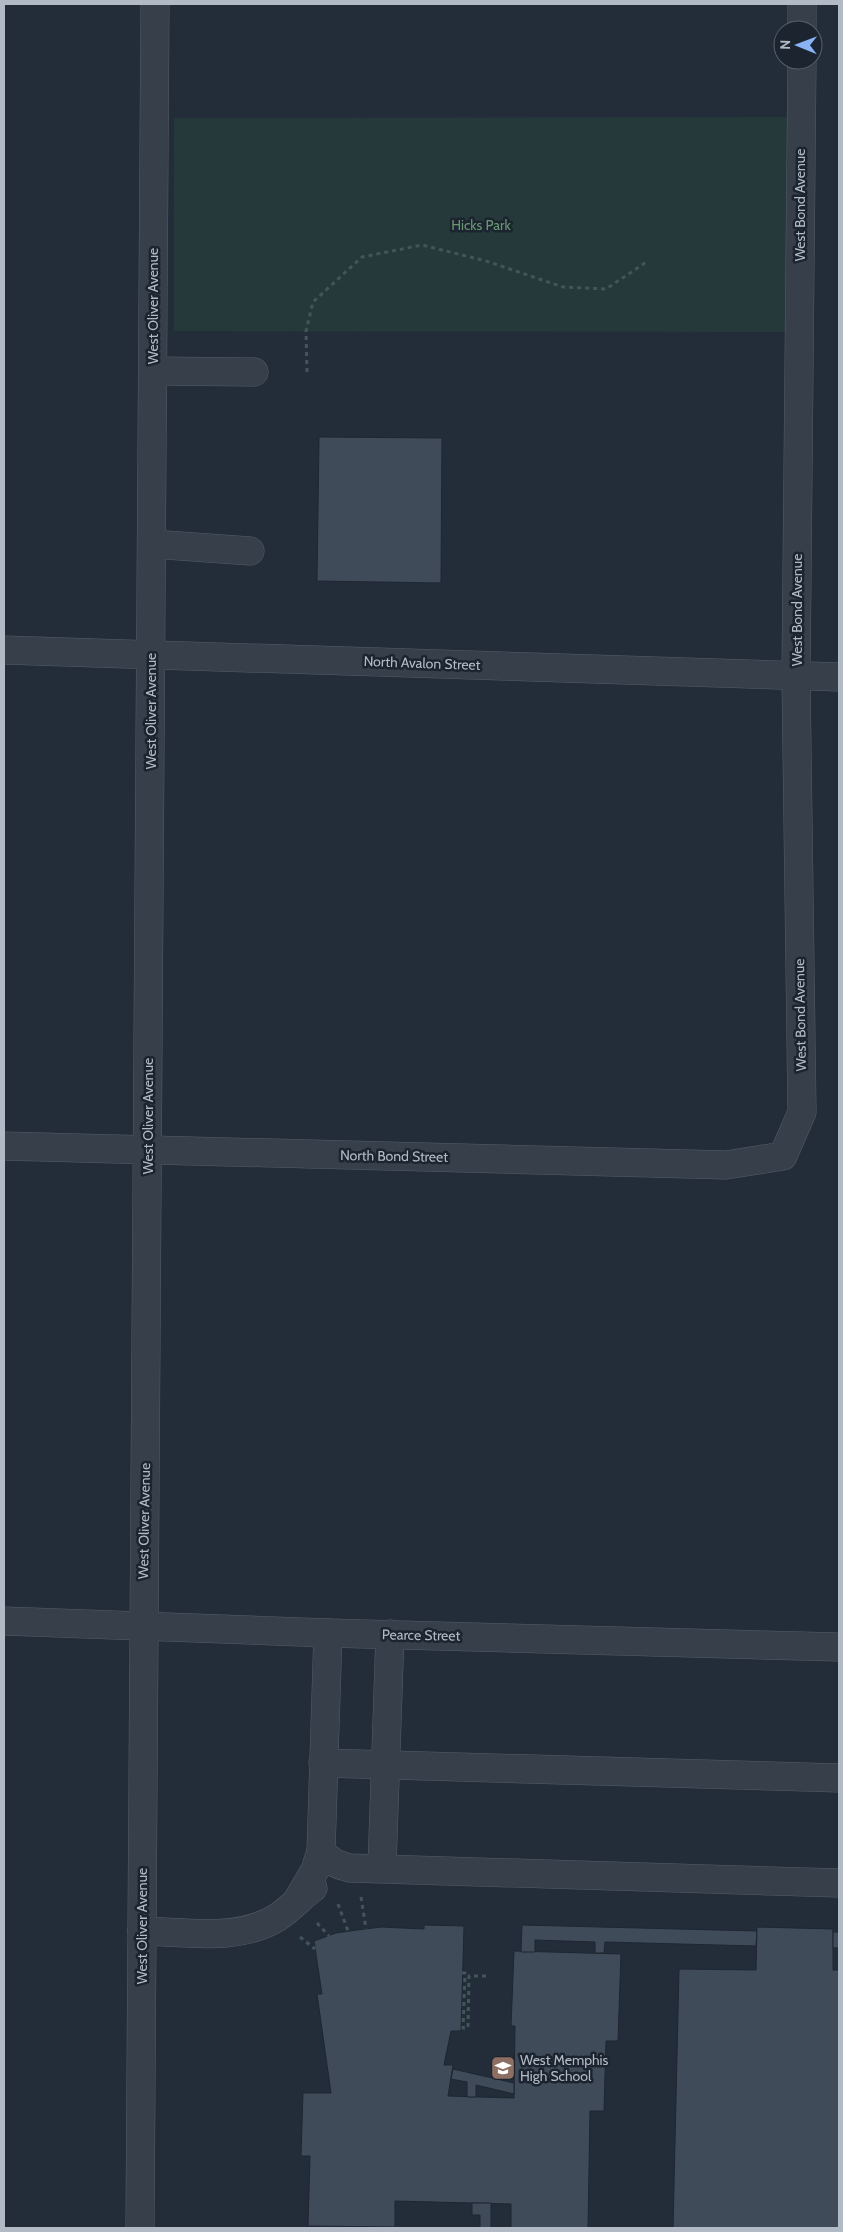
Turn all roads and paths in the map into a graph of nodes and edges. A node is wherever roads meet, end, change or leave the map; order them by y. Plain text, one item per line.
1 (155, 4) edge
2 (802, 4) edge
3 (802, 20) edge
4 (802, 70) edge
5 (648, 261) dead end
6 (153, 371) junction
7 (254, 372) dead end
8 (307, 372) dead end
9 (152, 544) junction
10 (250, 551) dead end
11 (4, 650) edge
12 (151, 654) junction
13 (796, 676) junction
14 (839, 677) edge
15 (4, 1146) edge
16 (148, 1150) junction
17 (783, 1156) joint
18 (4, 1622) edge
19 (143, 1626) junction
20 (328, 1633) junction
21 (390, 1634) junction
22 (839, 1647) edge
23 (324, 1763) junction
24 (387, 1766) junction
25 (839, 1778) edge
26 (321, 1851) junction
27 (350, 1868) junction
28 (382, 1868) junction
29 (839, 1883) edge
30 (361, 1896) dead end
31 (338, 1903) dead end
32 (305, 1908) junction
33 (366, 1929) dead end
34 (142, 1931) junction
35 (348, 1931) dead end
36 (292, 1932) dead end
37 (329, 1936) dead end
38 (315, 1949) dead end
39 (462, 1973) dead end
40 (486, 1976) dead end
41 (140, 2228) edge

1 - 6 street, West Oliver Avenue
2 - 3 street
4 - 13 street, West Bond Avenue
5 - 8 path
6 - 7 street
6 - 9 street, West Oliver Avenue
9 - 10 street
9 - 12 street, West Oliver Avenue
11 - 12 street, North Avalon Street
12 - 13 street, North Avalon Street
12 - 16 street, West Oliver Avenue
13 - 14 street, North Avalon Street
13 - 17 street, West Bond Avenue
15 - 16 street, North Bond Street
16 - 17 street, North Bond Street
16 - 19 street, West Oliver Avenue
18 - 19 street, Pearce Street
19 - 20 street, Pearce Street
19 - 34 street, West Oliver Avenue
20 - 21 street, Pearce Street
20 - 23 street
21 - 22 street, Pearce Street
21 - 24 street
23 - 24 street
23 - 26 street
24 - 25 street
24 - 28 street
26 - 27 street
26 - 32 street
27 - 28 street
27 - 32 street
28 - 29 street
30 - 33 path
31 - 35 path
32 - 34 street
32 - 37 path
34 - 41 street, West Oliver Avenue
36 - 38 path
39 - 40 path

